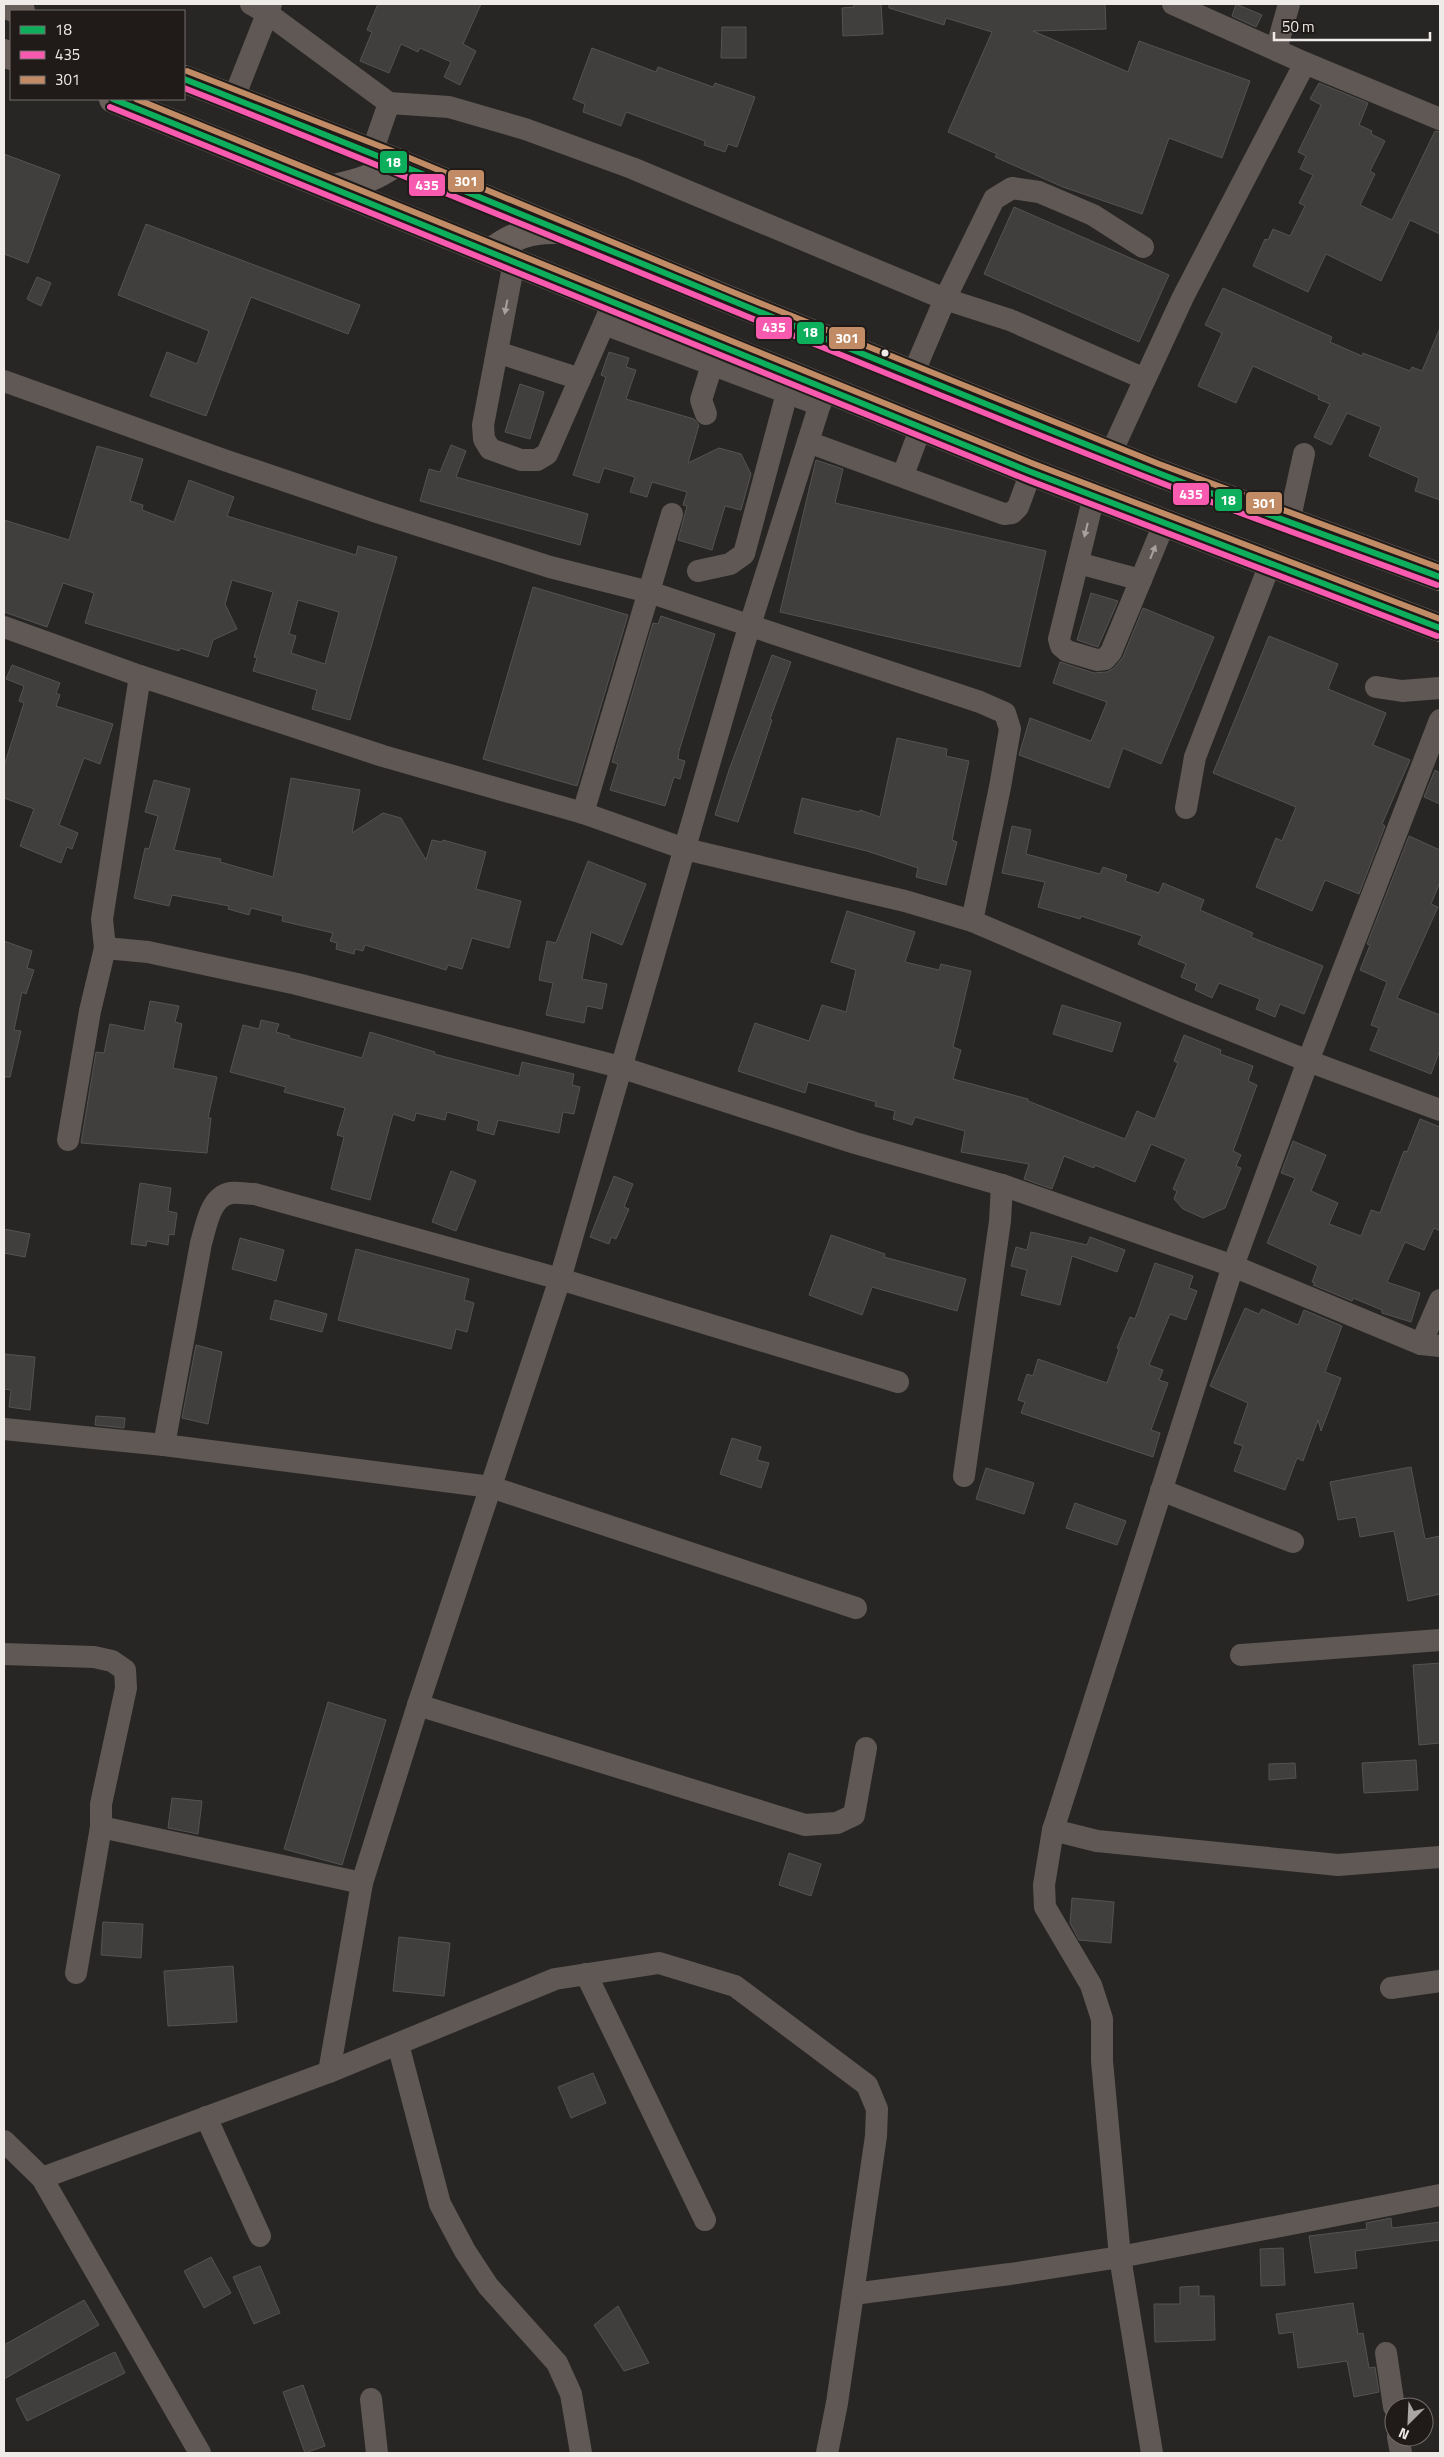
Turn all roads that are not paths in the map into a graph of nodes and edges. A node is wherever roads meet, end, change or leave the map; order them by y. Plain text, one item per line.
1 (4, 4) edge
2 (1173, 4) edge
3 (1289, 4) edge
4 (263, 7) edge
5 (19, 10) edge
6 (1276, 50) junction
7 (1305, 63) junction
8 (185, 79) edge
9 (115, 100) edge
10 (233, 100) junction
11 (390, 104) junction
12 (1440, 119) edge
13 (372, 152) junction
14 (397, 162) junction
15 (334, 188) junction
16 (561, 230) junction
17 (1143, 246) dead end
18 (502, 257) junction
19 (946, 299) junction
20 (609, 313) junction
21 (497, 352) junction
22 (712, 365) junction
23 (913, 374) junction
24 (580, 379) junction
25 (1145, 379) junction
26 (4, 381) edge
27 (787, 393) junction
28 (823, 397) junction
29 (706, 414) dead end
30 (922, 427) junction
31 (808, 442) junction
32 (1111, 453) junction
33 (1304, 454) dead end
34 (1031, 472) junction
35 (903, 475) junction
36 (1094, 496) junction
37 (672, 514) dead end
38 (1289, 522) junction
39 (1164, 524) junction
40 (744, 554) junction
41 (770, 564) junction
42 (1078, 564) junction
43 (1270, 564) junction
44 (698, 571) dead end
45 (1440, 577) edge
46 (1141, 580) junction
47 (649, 592) junction
48 (4, 626) edge
49 (751, 628) junction
50 (1440, 628) edge
51 (140, 676) junction
52 (1376, 687) dead end
53 (1440, 688) edge
54 (1440, 720) edge
55 (1186, 808) dead end
56 (583, 814) junction
57 (686, 849) junction
58 (972, 921) junction
59 (105, 948) junction
60 (1308, 1062) junction
61 (620, 1067) junction
62 (1440, 1110) edge
63 (68, 1140) dead end
64 (1002, 1185) junction
65 (1233, 1266) junction
66 (560, 1279) junction
67 (1440, 1300) edge
68 (1431, 1345) edge
69 (898, 1382) dead end
70 (4, 1429) edge
71 (164, 1445) junction
72 (964, 1476) dead end
73 (492, 1487) junction
74 (1162, 1490) junction
75 (1293, 1542) dead end
76 (856, 1608) dead end
77 (1440, 1640) edge
78 (4, 1654) edge
79 (1241, 1656) dead end
80 (418, 1704) junction
81 (866, 1748) dead end
82 (101, 1827) junction
83 (1053, 1830) junction
84 (1440, 1857) edge
85 (362, 1883) junction
86 (76, 1973) dead end
87 (586, 1974) junction
88 (1440, 1981) edge
89 (1392, 1988) dead end
90 (398, 2044) junction
91 (329, 2072) junction
92 (206, 2118) junction
93 (4, 2141) edge
94 (42, 2178) junction
95 (1440, 2195) edge
96 (705, 2220) dead end
97 (260, 2236) dead end
98 (1120, 2257) junction
99 (853, 2294) junction
100 (1386, 2353) dead end
101 (1393, 2397) edge
102 (372, 2399) dead end
103 (200, 2453) edge
104 (377, 2453) edge
105 (581, 2453) edge
106 (827, 2453) edge
107 (1152, 2453) edge

1 - 5 highway
2 - 6 street
3 - 6 street
4 - 10 street
4 - 11 street
6 - 7 street
7 - 12 street
7 - 25 street
8 - 10 highway
9 - 15 highway
10 - 13 highway
11 - 13 street
11 - 19 street
13 - 14 highway
14 - 15 highway
14 - 16 highway
15 - 18 highway
16 - 18 highway
16 - 23 highway
17 - 19 street
18 - 20 highway
18 -> 21 street
19 - 23 street
19 - 25 street
20 - 22 street
20 - 24 street
20 - 28 highway
21 - 24 street
21 - 24 street
22 - 27 street
22 - 29 street
23 - 32 highway
25 - 32 street
26 - 47 street
27 - 28 street
27 - 40 street
28 - 30 highway
28 - 31 street
30 - 34 highway
30 - 35 street
31 - 35 street
31 - 41 street
32 - 38 highway
33 - 38 street
34 - 35 street
34 - 36 highway
36 - 39 highway
36 -> 42 street
37 - 47 street
38 - 45 highway
39 - 43 highway
46 -> 39 street
40 - 41 street
40 - 44 street
41 - 49 street
42 - 46 street
42 - 46 street
43 - 50 highway
43 - 55 street
47 - 49 street
47 - 56 street
48 - 51 street
49 - 57 street
49 - 58 street
51 - 56 street
51 - 59 street
52 - 53 street
54 - 60 street
56 - 57 street
57 - 58 street
57 - 61 street
58 - 60 street
59 - 61 street
59 - 63 street
60 - 62 street
60 - 65 street
61 - 64 street
61 - 66 street
64 - 65 street
64 - 72 street
65 - 68 street
65 - 74 street
66 - 69 street
66 - 71 street
66 - 73 street
67 - 68 street
70 - 71 street
71 - 73 street
73 - 76 street
73 - 80 street
74 - 75 street
74 - 83 street
77 - 79 street
78 - 82 street
80 - 81 street
80 - 85 street
82 - 85 street
82 - 86 street
83 - 84 street
83 - 98 street
85 - 91 street
87 - 90 street
87 - 96 street
87 - 99 street
88 - 89 street
90 - 91 street
90 - 105 street
91 - 92 street
92 - 94 street
92 - 97 street
93 - 94 street
94 - 103 street
95 - 98 street
98 - 99 street
98 - 107 street
99 - 106 street
100 - 101 street
102 - 104 street

